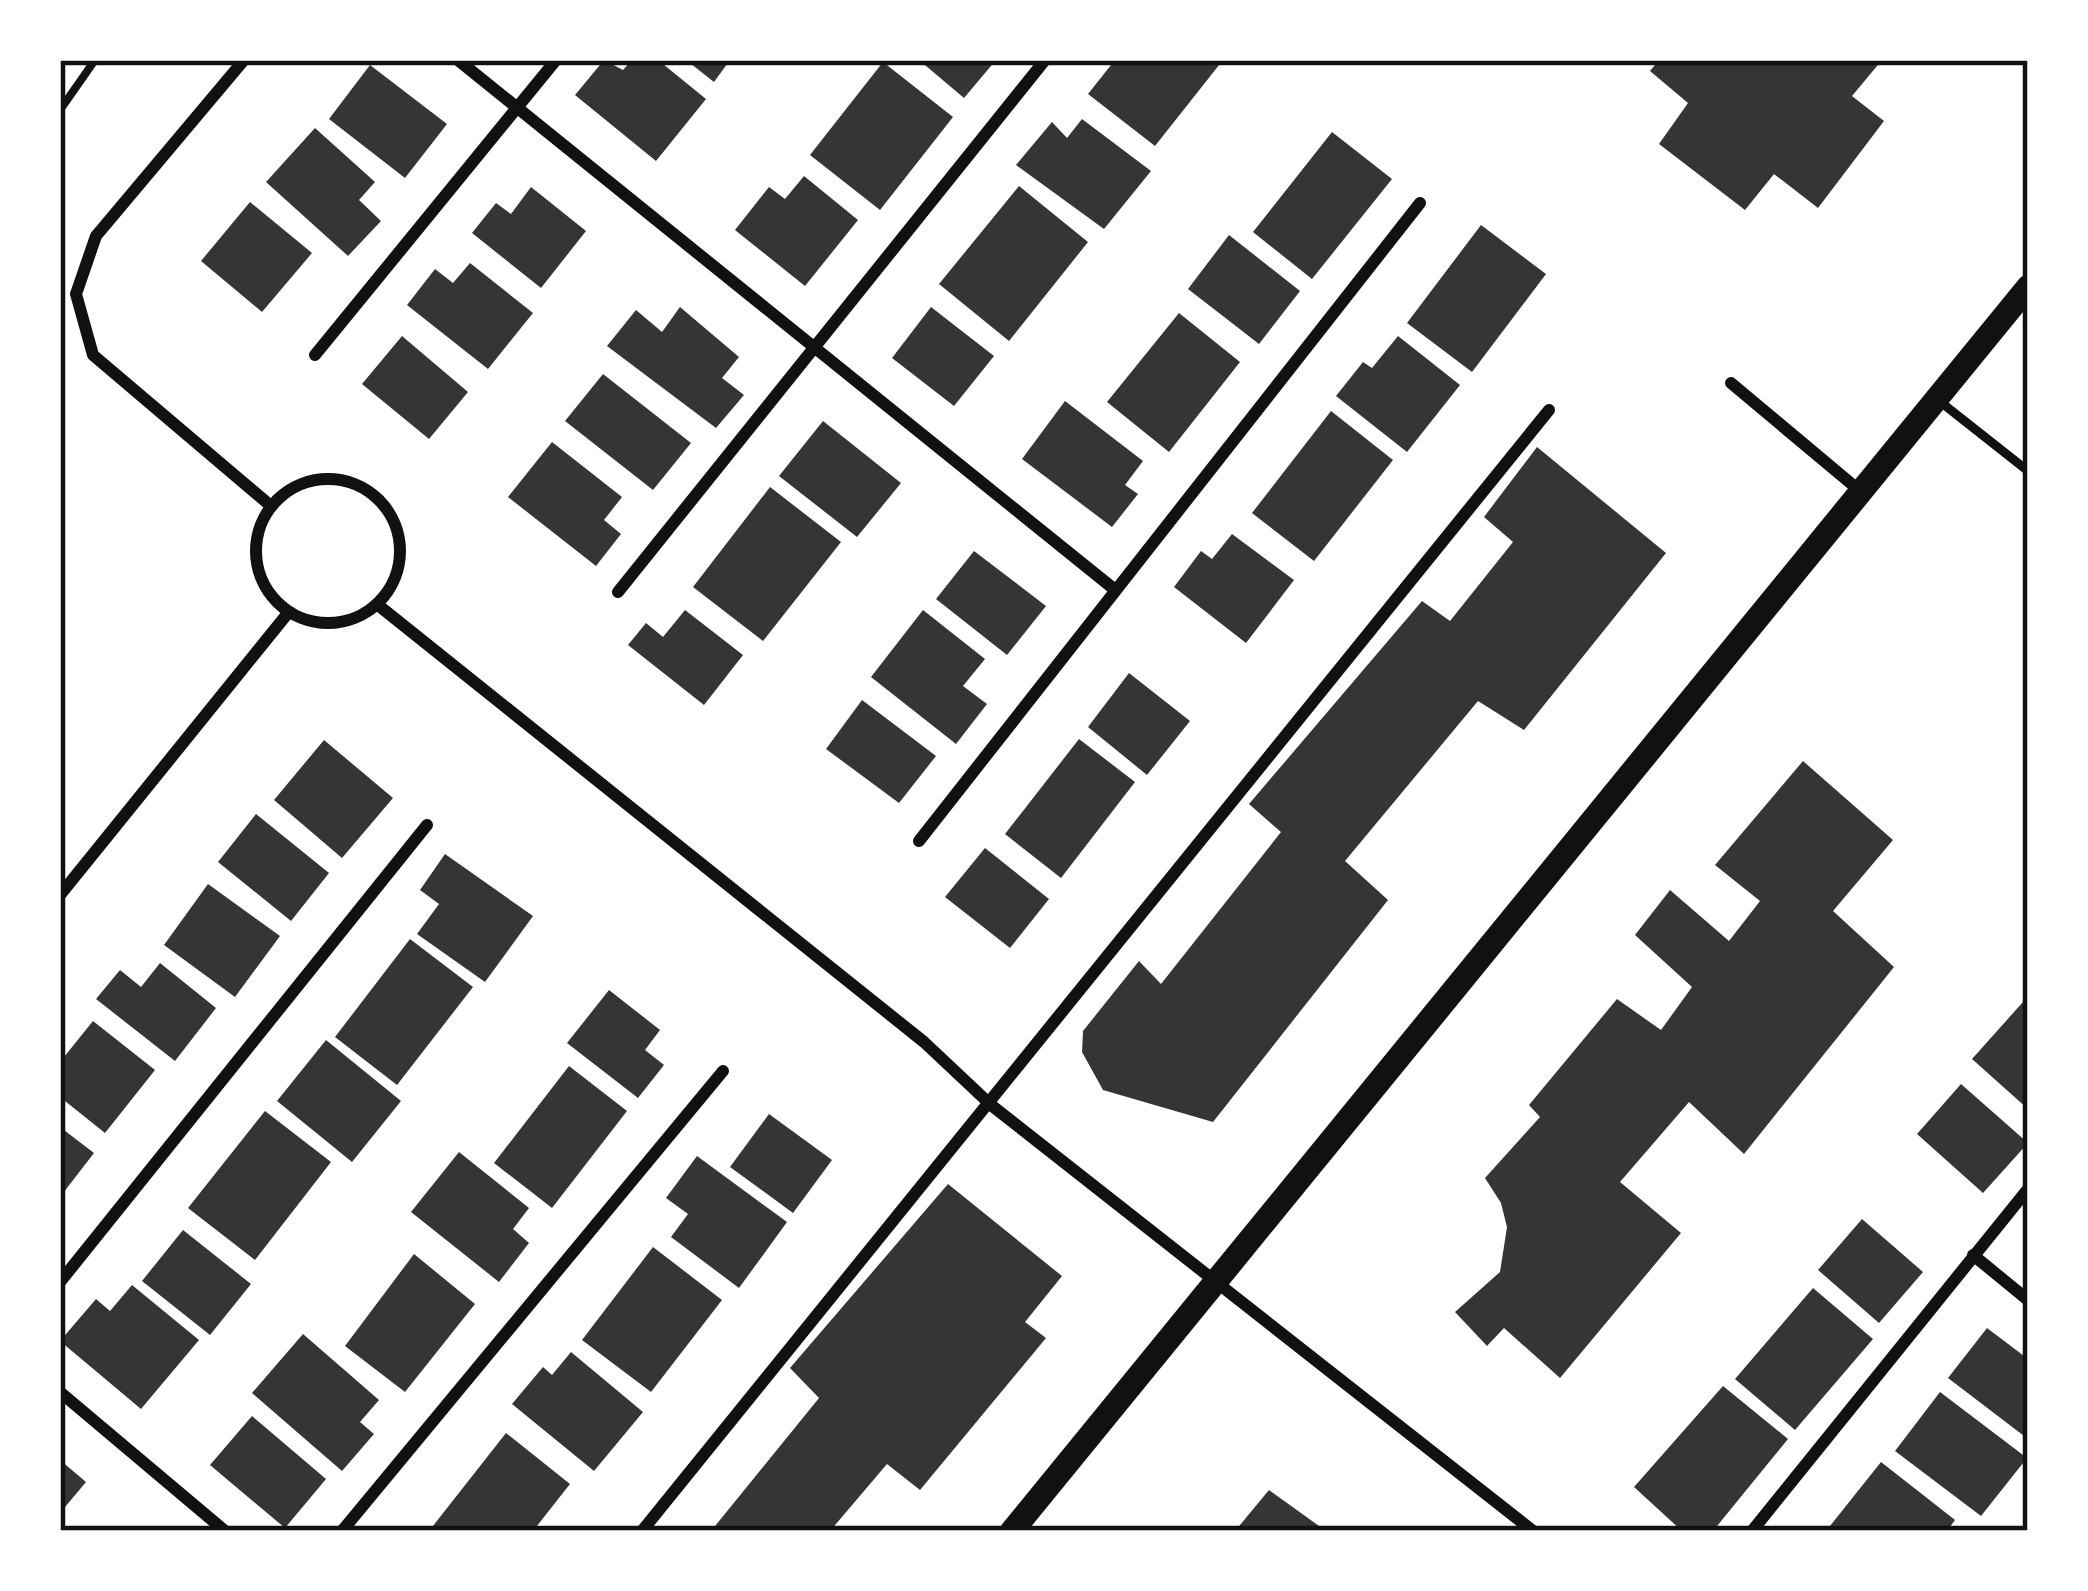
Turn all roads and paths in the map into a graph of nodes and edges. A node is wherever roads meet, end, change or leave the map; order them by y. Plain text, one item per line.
1 (95, 60) edge
2 (244, 60) edge
3 (458, 60) edge
4 (556, 60) edge
5 (1045, 60) edge
6 (516, 109) junction
7 (60, 110) edge
8 (1420, 203) dead end
9 (2028, 287) edge
10 (814, 351) junction
11 (315, 355) dead end
12 (1731, 383) dead end
13 (1936, 399) junction
14 (1549, 410) dead end
15 (2028, 471) edge
16 (1861, 492) junction
17 (271, 506) junction
18 (1114, 589) junction
19 (618, 592) dead end
20 (378, 605) junction
21 (288, 613) junction
22 (427, 825) dead end
23 (919, 841) dead end
24 (60, 895) edge
25 (723, 1071) dead end
26 (991, 1105) junction
27 (2028, 1189) edge
28 (1973, 1255) junction
29 (1218, 1280) junction
30 (60, 1282) edge
31 (2028, 1300) edge
32 (60, 1392) edge
33 (225, 1531) edge
34 (342, 1531) edge
35 (642, 1531) edge
36 (1012, 1531) edge
37 (1533, 1531) edge
38 (1752, 1531) edge

1 - 7 path
2 - 17 street
3 - 6 street
4 - 6 street
5 - 10 street
6 - 10 street
6 - 11 street
8 - 18 street
9 - 13 main road
10 - 18 street
10 - 19 street
12 - 16 street
13 - 15 lane
13 - 16 main road
14 - 26 street
16 - 29 main road
17 - 20 street
17 - 21 street
18 - 23 street
20 - 21 street
20 - 26 street
21 - 24 street
22 - 30 street
25 - 34 street
26 - 29 street
26 - 35 street
27 - 28 street
28 - 31 street
28 - 38 street
29 - 36 main road
29 - 37 street
32 - 33 street

